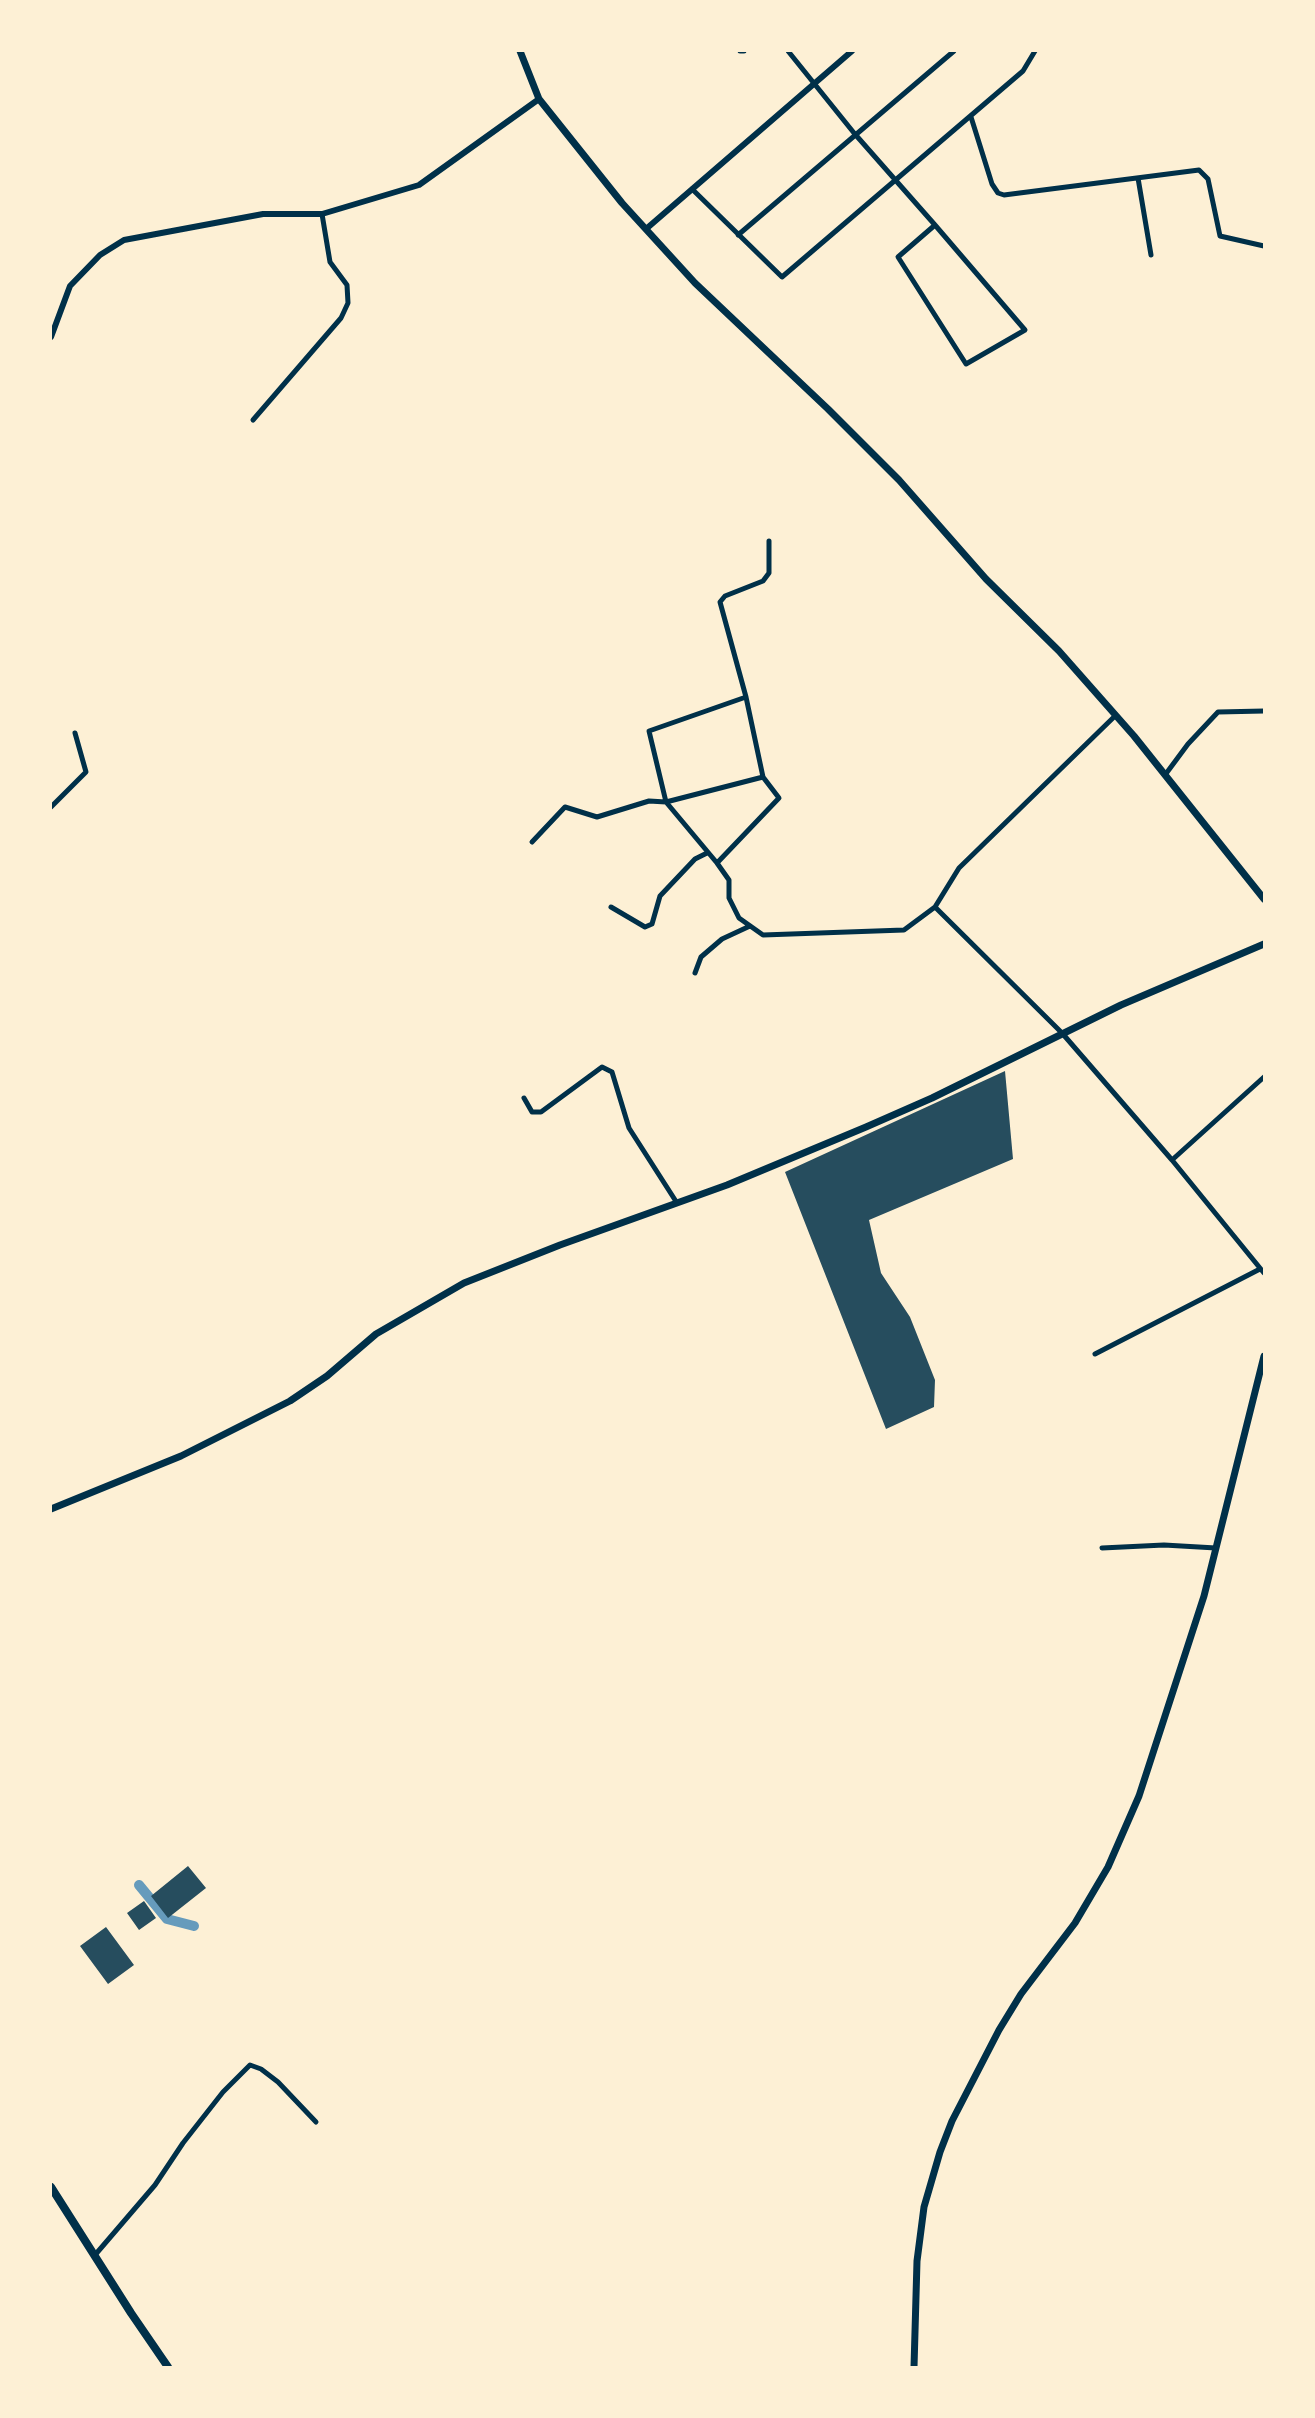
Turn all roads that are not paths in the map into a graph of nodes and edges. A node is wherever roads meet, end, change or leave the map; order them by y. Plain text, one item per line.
1 (520, 51) edge
2 (788, 51) edge
3 (852, 51) edge
4 (954, 51) edge
5 (1035, 51) edge
6 (813, 83) junction
7 (539, 99) junction
8 (971, 117) junction
9 (855, 134) junction
10 (1138, 178) junction
11 (895, 179) junction
12 (692, 189) junction
13 (322, 214) junction
14 (935, 225) junction
15 (646, 229) junction
16 (738, 235) junction
17 (1264, 246) edge
18 (1152, 255) dead end
19 (51, 337) edge
20 (253, 420) dead end
21 (769, 541) dead end
22 (746, 697) junction
23 (1264, 711) edge
24 (1115, 715) junction
25 (75, 733) dead end
26 (1166, 775) junction
27 (763, 776) junction
28 (666, 802) junction
29 (51, 807) edge
30 (532, 842) dead end
31 (707, 853) junction
32 (718, 863) junction
33 (1264, 899) edge
34 (611, 907) dead end
35 (935, 907) junction
36 (750, 926) junction
37 (1264, 944) edge
38 (695, 973) dead end
39 (1062, 1033) junction
40 (1264, 1077) edge
41 (524, 1098) dead end
42 (1172, 1160) junction
43 (677, 1203) junction
44 (1262, 1271) edge
45 (1095, 1354) dead end
46 (1264, 1356) edge
47 (51, 1509) edge
48 (1102, 1548) dead end
49 (1216, 1548) junction
50 (316, 2122) dead end
51 (51, 2187) edge
52 (95, 2255) junction
53 (168, 2367) edge
54 (914, 2367) edge

1 - 7 main road
2 - 6 street
3 - 6 street
4 - 9 street
5 - 8 street
6 - 9 street
6 - 12 street
7 - 13 street
7 - 15 main road
8 - 10 street
8 - 11 street
9 - 11 street
9 - 16 street
10 - 17 street
10 - 18 street
11 - 14 street
11 - 16 street
12 - 15 street
12 - 16 street
13 - 19 street
13 - 20 street
14 - 14 street
15 - 24 main road
21 - 22 street
22 - 27 street
22 - 28 street
23 - 26 street
24 - 26 main road
24 - 35 street
25 - 29 street
26 - 33 main road
27 - 28 street
27 - 32 street
28 - 30 street
28 - 31 street
31 - 32 street
31 - 34 street
32 - 36 street
35 - 36 street
35 - 39 street
36 - 38 street
37 - 39 main road
39 - 42 street
39 - 43 main road
40 - 42 street
41 - 43 street
42 - 44 street
43 - 47 main road
44 - 45 street
46 - 49 main road
48 - 49 street
49 - 54 main road
50 - 52 street
51 - 52 main road
52 - 53 main road

